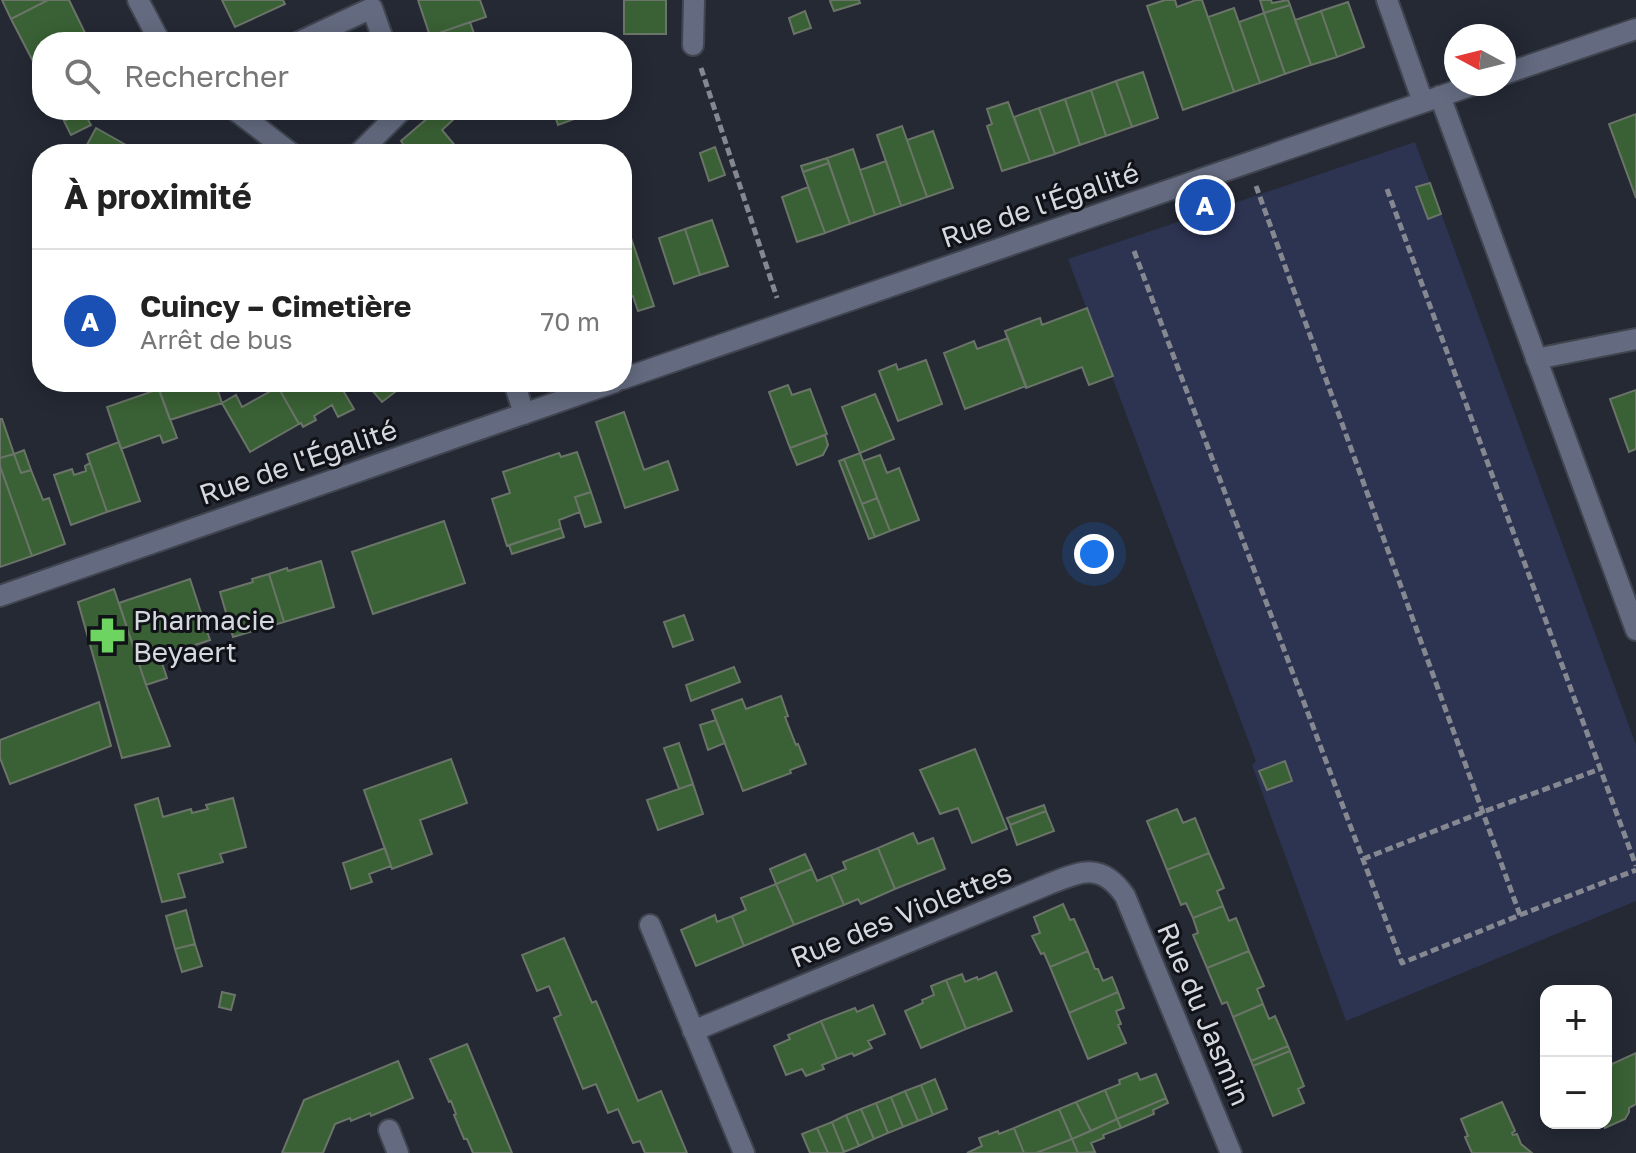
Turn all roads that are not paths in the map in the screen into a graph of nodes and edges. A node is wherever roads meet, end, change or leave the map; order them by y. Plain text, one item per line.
1 (138, 0) edge
2 (694, 0) edge
3 (1387, 0) edge
4 (1636, 29) edge
5 (155, 32) edge
6 (320, 32) edge
7 (380, 32) edge
8 (693, 45) road end
9 (1516, 70) edge
10 (1444, 95) edge
11 (1431, 99) junction
12 (248, 120) edge
13 (392, 120) edge
14 (279, 144) edge
15 (368, 144) edge
16 (1636, 339) edge
17 (1536, 359) junction
18 (632, 376) edge
19 (517, 392) edge
20 (587, 392) edge
21 (524, 414) junction
22 (0, 596) edge
23 (1636, 630) edge
24 (1125, 896) joint
25 (650, 925) dead end
26 (693, 1031) junction
27 (389, 1130) dead end
28 (398, 1153) edge
29 (744, 1153) edge
30 (1231, 1153) edge

1 - 5 street
2 - 8 street
3 - 11 street
4 - 9 street
6 - 7 street
10 - 11 street, Rue de l'Égalité
11 - 17 street
11 - 18 street, Rue de l'Égalité
12 - 14 street
13 - 15 street
16 - 17 street
17 - 23 street
19 - 21 street
20 - 21 street, Rue de l'Égalité
21 - 22 street, Rue de l'Égalité
24 - 26 street, Rue des Violettes
24 - 30 street, Rue du Jasmin
25 - 26 street
26 - 29 street
27 - 28 street

